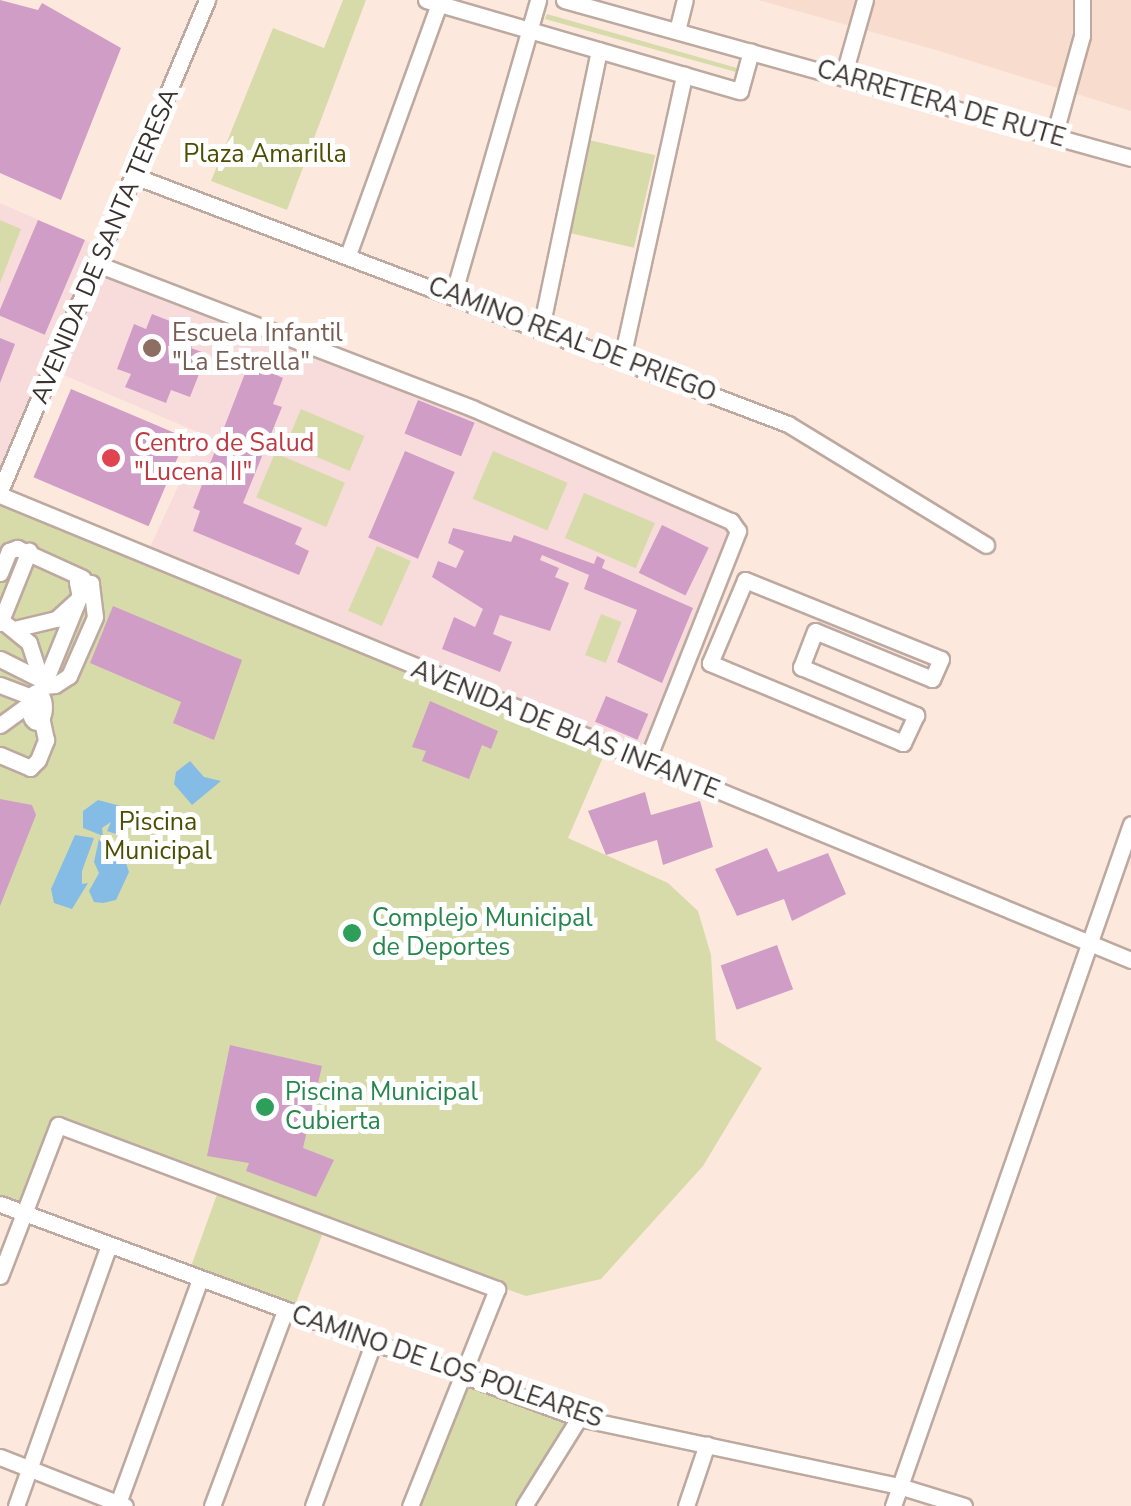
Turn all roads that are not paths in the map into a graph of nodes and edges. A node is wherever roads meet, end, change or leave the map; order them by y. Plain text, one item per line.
1 (207, 0) edge
2 (538, 0) edge
3 (564, 0) edge
4 (685, 0) edge
5 (865, 0) edge
6 (1082, 0) edge
7 (432, 2) edge
8 (530, 30) junction
9 (677, 31) junction
10 (599, 50) junction
11 (751, 52) junction
12 (684, 75) junction
13 (843, 77) junction
14 (1054, 136) junction
15 (1131, 158) edge
16 (137, 176) junction
17 (348, 255) junction
18 (96, 264) junction
19 (453, 295) junction
20 (541, 328) junction
21 (622, 358) junction
22 (0, 493) edge
23 (986, 544) dead end
24 (29, 551) junction
25 (0, 572) edge
26 (745, 580) joint
27 (85, 587) junction
28 (5, 624) edge
29 (0, 659) edge
30 (0, 684) edge
31 (37, 694) junction
32 (2, 720) edge
33 (0, 756) edge
34 (646, 763) junction
35 (0, 765) edge
36 (30, 768) junction
37 (1131, 824) edge
38 (1089, 944) junction
39 (1131, 960) edge
40 (0, 1204) edge
41 (23, 1212) junction
42 (109, 1245) junction
43 (0, 1276) edge
44 (200, 1279) junction
45 (285, 1311) junction
46 (373, 1344) junction
47 (465, 1379) junction
48 (580, 1418) junction
49 (707, 1444) junction
50 (0, 1457) edge
51 (29, 1469) junction
52 (899, 1486) junction
53 (120, 1505) edge
54 (16, 1506) edge
55 (212, 1506) edge
56 (312, 1506) edge
57 (410, 1506) edge
58 (524, 1506) edge
59 (686, 1506) edge
60 (892, 1506) edge
61 (964, 1506) edge

1 - 16 street, AVENIDA DE SANTA TERESA
2 - 8 street
3 - 9 street, CARRETERA DE RUTE
4 - 9 street
5 - 13 street
6 - 14 street
7 - 8 street
7 - 17 street
8 - 10 street
8 - 19 street
9 - 11 street, CARRETERA DE RUTE
10 - 12 street
10 - 20 street
11 - 12 street
11 - 13 street, CARRETERA DE RUTE
12 - 21 street
13 - 14 street, CARRETERA DE RUTE
14 - 15 street, CARRETERA DE RUTE
16 - 17 street, CAMINO REAL DE PRIEGO
16 - 18 street, AVENIDA DE SANTA TERESA
17 - 19 street, CAMINO REAL DE PRIEGO
18 - 22 street, AVENIDA DE SANTA TERESA
18 - 34 street
19 - 20 street, CAMINO REAL DE PRIEGO
20 - 21 street, CAMINO REAL DE PRIEGO
21 - 23 street, CAMINO REAL DE PRIEGO
22 - 34 street, AVENIDA DE BLAS INFANTE
24 - 25 street
24 - 27 street
24 - 28 street
26 - 26 street
27 - 28 street
27 - 31 street
28 - 31 street
29 - 31 street
30 - 31 street
31 - 32 street
31 - 36 street
33 - 36 street
34 - 38 street, AVENIDA DE BLAS INFANTE
35 - 36 street
37 - 38 street
38 - 39 street, AVENIDA DE BLAS INFANTE
38 - 52 street
40 - 41 street, CAMINO DE LOS POLEARES
41 - 42 street, CAMINO DE LOS POLEARES
41 - 43 street
41 - 47 street
42 - 44 street, CAMINO DE LOS POLEARES
42 - 51 street
44 - 45 street, CAMINO DE LOS POLEARES
44 - 53 street
45 - 46 street, CAMINO DE LOS POLEARES
45 - 55 street
46 - 47 street, CAMINO DE LOS POLEARES
46 - 56 street
47 - 48 street, CAMINO DE LOS POLEARES
47 - 57 street
48 - 49 street, CAMINO DE LOS POLEARES
48 - 58 street
49 - 52 street, CAMINO DE LOS POLEARES
49 - 59 street
50 - 51 street
51 - 53 street
51 - 54 street
52 - 60 street
52 - 61 street, CAMINO DE LOS POLEARES

